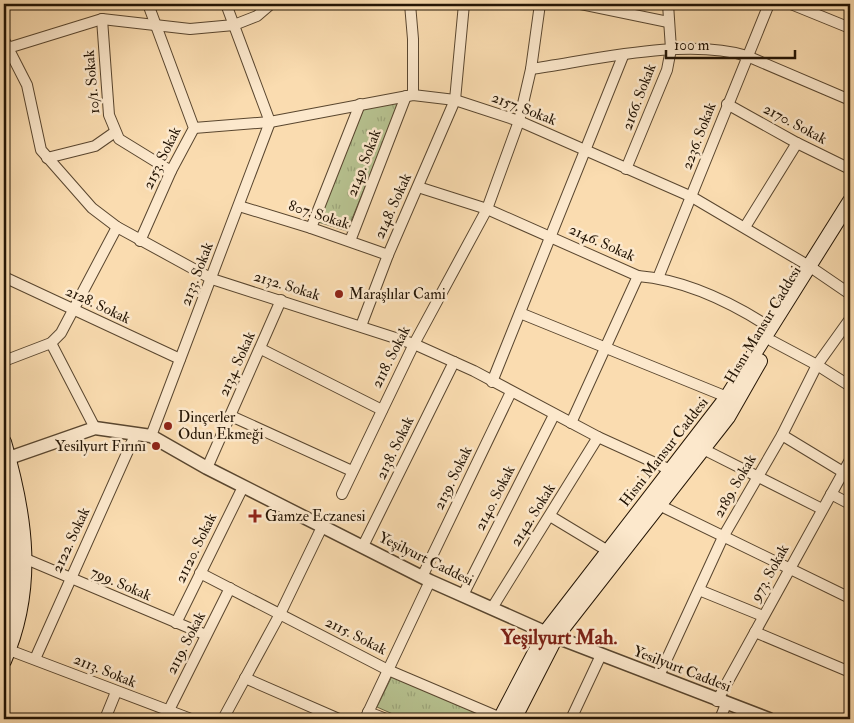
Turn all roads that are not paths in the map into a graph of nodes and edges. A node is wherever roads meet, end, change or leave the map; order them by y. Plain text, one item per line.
1 (148, 4) edge
2 (226, 4) edge
3 (272, 4) edge
4 (410, 4) edge
5 (464, 4) edge
6 (540, 4) edge
7 (581, 4) edge
8 (668, 4) edge
9 (769, 4) edge
10 (791, 4) edge
11 (102, 19) junction
12 (668, 22) junction
13 (234, 25) junction
14 (156, 26) junction
15 (850, 28) edge
16 (6, 44) edge
17 (671, 49) junction
18 (623, 56) junction
19 (747, 56) junction
20 (531, 69) junction
21 (410, 95) junction
22 (455, 100) junction
23 (850, 100) edge
24 (360, 104) junction
25 (727, 104) junction
26 (519, 121) junction
27 (270, 122) junction
28 (194, 128) junction
29 (116, 132) junction
30 (797, 143) junction
31 (584, 150) junction
32 (47, 158) junction
33 (626, 169) junction
34 (850, 169) edge
35 (171, 171) junction
36 (418, 186) junction
37 (692, 197) junction
38 (850, 201) edge
39 (239, 206) junction
40 (487, 209) junction
41 (850, 216) edge
42 (745, 227) junction
43 (117, 228) junction
44 (311, 228) junction
45 (549, 236) junction
46 (140, 241) junction
47 (350, 241) junction
48 (388, 255) junction
49 (812, 268) junction
50 (638, 276) junction
51 (4, 277) edge
52 (658, 278) junction
53 (212, 279) junction
54 (850, 294) edge
55 (281, 300) junction
56 (74, 310) junction
57 (520, 313) junction
58 (850, 319) edge
59 (361, 326) junction
60 (771, 334) junction
61 (51, 343) junction
62 (414, 344) junction
63 (261, 349) junction
64 (604, 349) junction
65 (4, 360) edge
66 (180, 360) junction
67 (454, 362) junction
68 (817, 365) junction
69 (492, 382) junction
70 (850, 386) edge
71 (511, 392) junction
72 (727, 397) junction
73 (382, 410) junction
74 (554, 415) junction
75 (231, 416) junction
76 (571, 423) junction
77 (95, 428) junction
78 (136, 433) junction
79 (782, 435) junction
80 (151, 436) junction
81 (598, 437) junction
82 (4, 442) edge
83 (703, 449) junction
84 (9, 458) junction
85 (850, 460) edge
86 (207, 468) junction
87 (352, 471) junction
88 (677, 472) junction
89 (844, 472) junction
90 (757, 478) junction
91 (4, 482) edge
92 (243, 487) junction
93 (342, 494) dead end
94 (831, 494) junction
95 (850, 504) edge
96 (659, 505) junction
97 (822, 510) junction
98 (550, 516) junction
99 (322, 527) junction
100 (723, 537) junction
101 (362, 546) junction
102 (608, 551) junction
103 (15, 556) edge
104 (790, 567) junction
105 (200, 573) junction
106 (69, 579) junction
107 (426, 579) junction
108 (230, 588) junction
109 (699, 590) junction
110 (463, 595) junction
111 (850, 598) edge
112 (492, 608) junction
113 (280, 614) junction
114 (763, 616) junction
115 (176, 623) junction
116 (4, 629) edge
117 (755, 632) junction
118 (206, 635) junction
119 (550, 635) junction
120 (5, 653) edge
121 (601, 655) junction
122 (35, 659) junction
123 (388, 670) junction
124 (850, 672) edge
125 (659, 676) junction
126 (245, 678) junction
127 (116, 692) junction
128 (722, 702) junction
129 (171, 715) edge
130 (367, 715) edge
131 (105, 719) edge
132 (191, 719) edge
133 (222, 719) edge
134 (339, 719) edge
135 (386, 719) edge
136 (505, 719) edge
137 (574, 719) edge
138 (720, 719) edge
139 (769, 719) edge

1 - 14 street, 2153. Sokak
2 - 13 street
3 - 13 street
4 - 21 street
5 - 22 street, 2148. Sokak
6 - 20 street, 2118. Sokak
7 - 12 street
8 - 12 street, 2166. Sokak
9 - 19 street, 2236. Sokak
10 - 15 street
11 - 14 street
11 - 16 street
11 - 29 street, 10/1. Sokak
12 - 17 street, 2166. Sokak
13 - 14 street
13 - 27 street
14 - 28 street, 2153. Sokak
16 - 32 street, 2132. Sokak
17 - 18 street
17 - 19 street
17 - 33 street, 2166. Sokak
18 - 20 street
18 - 31 street
19 - 23 street
19 - 25 street, 2236. Sokak
20 - 26 street, 2118. Sokak
21 - 22 street, 2157. Sokak
21 - 24 street, 2157. Sokak
21 - 47 street, 2149. Sokak
22 - 26 street, 2157. Sokak
22 - 36 street, 2148. Sokak
24 - 27 street, 2157. Sokak
24 - 44 street
25 - 30 street, 2170. Sokak
25 - 37 street, 2236. Sokak
26 - 31 street, 2157. Sokak
26 - 40 street, 2118. Sokak
27 - 28 street, 2157. Sokak
27 - 39 street, 2133. Sokak
28 - 35 street, 2153. Sokak
29 - 32 street
29 - 35 street, 10/1. Sokak
30 - 34 street, 2170. Sokak
30 - 42 street
31 - 33 street, 2157. Sokak
31 - 45 street
32 - 43 street, 2132. Sokak
33 - 37 street, 2157. Sokak
35 - 46 street, 2153. Sokak
36 - 40 street, 2146. Sokak
36 - 48 street, 2148. Sokak
37 - 42 street, 2157. Sokak
37 - 52 street, 2236. Sokak
38 - 49 main road, Hisni Mansur Caddesi
39 - 44 street, 807. Sokak
39 - 53 street, 2133. Sokak
40 - 45 street, 2146. Sokak
40 - 62 street, 2118. Sokak
41 - 49 main road, Hısnı Mansur Caddesi
42 - 49 street, 2157. Sokak
43 - 46 street, 2132. Sokak
43 - 56 street
44 - 47 street, 807. Sokak
45 - 50 street, 2146. Sokak
45 - 57 street
46 - 53 street, 2132. Sokak
47 - 48 street, 807. Sokak
48 - 59 street, 2148. Sokak
49 - 54 street, 2157. Sokak
49 - 60 main road, Hisni Mansur Caddesi
50 - 52 street, 2146. Sokak
50 - 64 street
51 - 56 street, 2128. Sokak
52 - 60 street, 2146. Sokak
53 - 55 street, 2132. Sokak
53 - 66 street, 2133. Sokak
55 - 59 street, 2132. Sokak
55 - 63 street, 2134. Sokak
56 - 61 street
56 - 66 street, 2128. Sokak
57 - 64 street
57 - 69 street
58 - 68 street, 2189. Sokak
59 - 62 street, 2132. Sokak
60 - 68 street, 2146. Sokak
60 - 72 main road, Hisni Mansur Caddesi
60 - 83 main road, Hısnı Mansur Caddesi
61 - 65 street
61 - 77 street
62 - 67 street, 2132. Sokak
62 - 73 street, 2118. Sokak
63 - 73 street
63 - 75 street, 2134. Sokak
64 - 72 street
64 - 76 street
66 - 80 street, 2133. Sokak
67 - 69 street, 2132. Sokak
67 - 101 street, 2138. Sokak
68 - 70 street, 2146. Sokak
68 - 79 street, 2189. Sokak
69 - 71 street, 2132. Sokak
71 - 74 street, 2132. Sokak
71 - 107 street, 2139. Sokak
72 - 88 main road, Hisni Mansur Caddesi
73 - 87 street, 2118. Sokak
74 - 76 street, 2132. Sokak
74 - 110 street, 2140. Sokak
75 - 86 street, 2134. Sokak
75 - 87 street
76 - 81 street, 2132. Sokak
77 - 78 street, Yeşilyurt Caddesi
77 - 84 street, Yeşilyurt Caddesi
78 - 80 street, Yeşilyurt Caddesi
78 - 106 street, 2122. Sokak
79 - 89 street
79 - 90 street, 2189. Sokak
80 - 86 street, Yeşilyurt Caddesi
81 - 88 street, 2132. Sokak
81 - 98 street, 2142. Sokak
82 - 84 main road
83 - 88 main road, Hısnı Mansur Caddesi
83 - 90 street
84 - 103 main road
85 - 89 street, 973. Sokak
86 - 92 street, Yeşilyurt Caddesi
87 - 93 street, 2118. Sokak
88 - 96 main road, Hısnı Mansur Caddesi
88 - 102 main road, Hisni Mansur Caddesi
89 - 94 street, 973. Sokak
90 - 97 street
90 - 100 street, 2189. Sokak
91 - 103 main road
92 - 99 street, Yeşilyurt Caddesi
92 - 105 street, 21120. Sokak
94 - 95 street
94 - 97 street, 973. Sokak
96 - 100 street
96 - 119 main road, Hısnı Mansur Caddesi
97 - 104 street, 973. Sokak
98 - 102 street
98 - 112 street, 2142. Sokak
99 - 101 street, Yeşilyurt Caddesi
99 - 113 street
100 - 104 street
100 - 109 street, 2189. Sokak
101 - 107 street, Yeşilyurt Caddesi
102 - 119 main road, Hisni Mansur Caddesi
103 - 106 street, 799. Sokak
103 - 116 main road
103 - 120 main road
104 - 111 street
104 - 114 street, 973. Sokak
105 - 108 street, 2115. Sokak
105 - 115 street, 21120. Sokak
106 - 115 street, 799. Sokak
106 - 122 street, 2122. Sokak
107 - 110 street, Yeşilyurt Caddesi
107 - 123 street, 2139. Sokak
108 - 113 street, 2115. Sokak
108 - 118 street, 2119. Sokak
109 - 114 street
109 - 125 street, 2189. Sokak
110 - 112 street, Yeşilyurt Caddesi
112 - 119 street, Yeşilyurt Caddesi
113 - 123 street, 2115. Sokak
113 - 126 street
114 - 117 street, 973. Sokak
115 - 118 street, 799. Sokak
117 - 124 street
117 - 128 street, 973. Sokak
118 - 129 street, 2119. Sokak
119 - 121 street, Yesilyurt Caddesi
119 - 136 main road, Hisni Mansur Caddesi
120 - 122 street, 2113. Sokak
121 - 125 street, Yesilyurt Caddesi
121 - 137 street
122 - 127 street, 2113. Sokak
123 - 130 street, 2139. Sokak
123 - 136 street, 2115. Sokak
125 - 128 street, Yesilyurt Caddesi
126 - 133 street
126 - 134 street
127 - 129 street, 2113. Sokak
127 - 131 street
128 - 138 street, 973. Sokak
128 - 139 street, Yesilyurt Caddesi
129 - 132 street, 2113. Sokak
130 - 135 street

